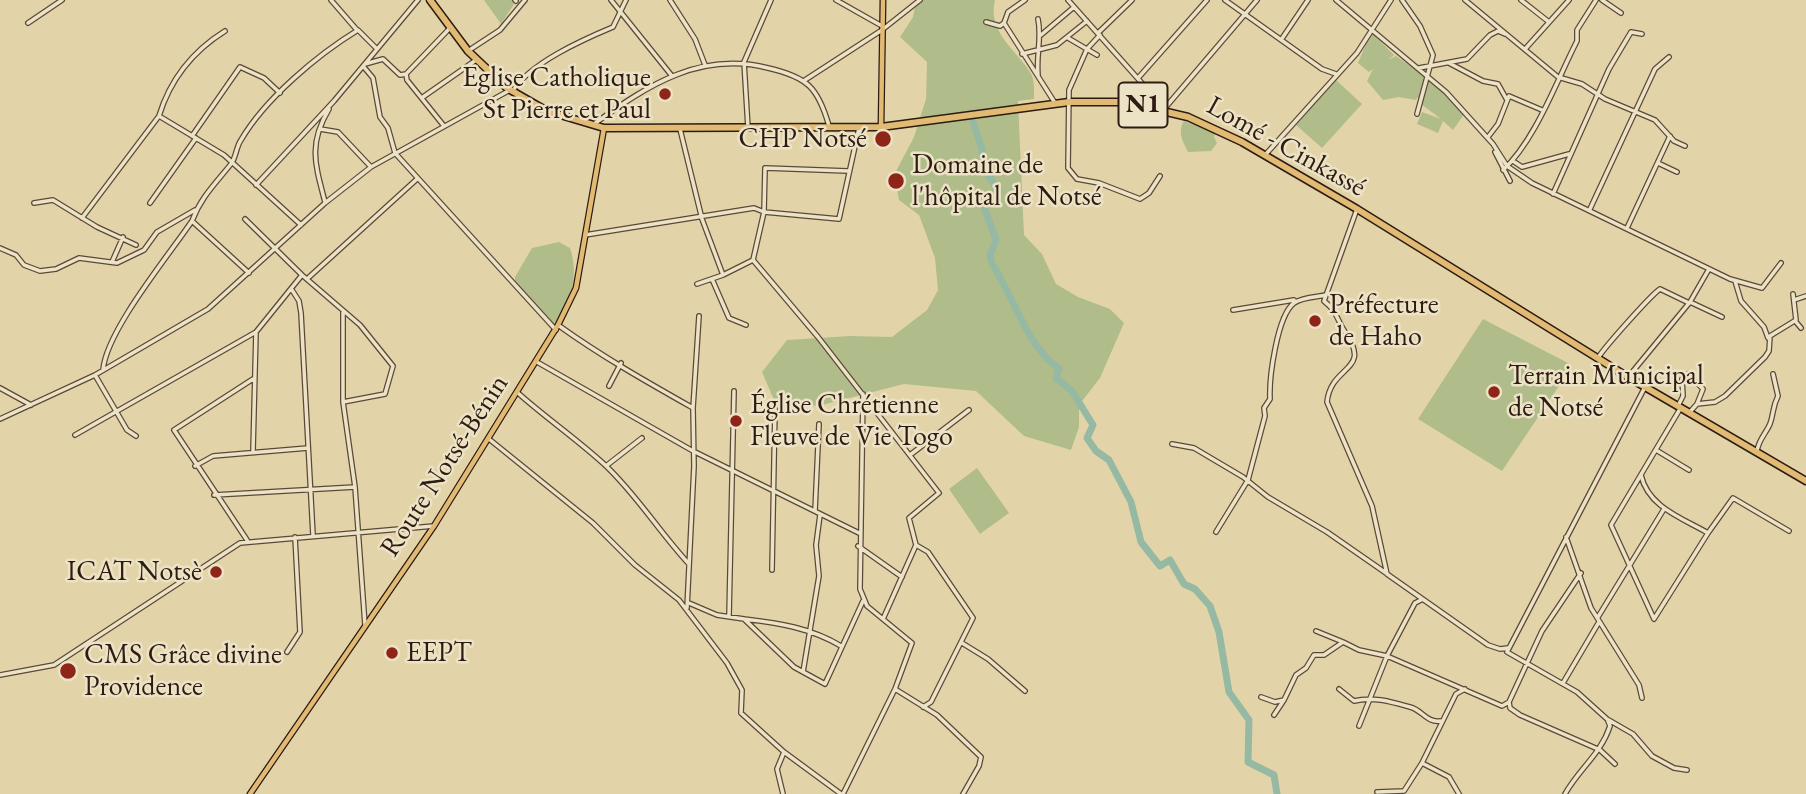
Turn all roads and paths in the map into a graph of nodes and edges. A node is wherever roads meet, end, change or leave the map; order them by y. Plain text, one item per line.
1 (62, 0) edge
2 (331, 0) edge
3 (418, 0) edge
4 (430, 0) edge
5 (516, 0) edge
6 (525, 0) edge
7 (611, 0) edge
8 (626, 0) edge
9 (670, 0) edge
10 (771, 0) edge
11 (836, 0) edge
12 (883, 0) edge
13 (920, 0) edge
14 (1025, 0) edge
15 (1068, 0) edge
16 (1132, 0) edge
17 (1207, 0) edge
18 (1224, 0) edge
19 (1257, 0) edge
20 (1308, 0) edge
21 (1336, 0) edge
22 (1391, 0) edge
23 (1402, 0) edge
24 (1465, 0) edge
25 (1521, 0) edge
26 (1569, 0) edge
27 (1596, 0) edge
28 (1602, 0) edge
29 (1074, 7) junction
30 (622, 11) junction
31 (512, 13) junction
32 (1621, 13) dead end
33 (1246, 15) junction
34 (1038, 19) dead end
35 (1087, 21) junction
36 (986, 22) dead end
37 (1549, 22) junction
38 (28, 23) dead end
39 (1004, 23) junction
40 (450, 28) junction
41 (882, 28) junction
42 (1371, 29) junction
43 (358, 30) junction
44 (225, 31) dead end
45 (1099, 34) junction
46 (1507, 34) junction
47 (1642, 34) dead end
48 (1041, 35) junction
49 (1068, 38) junction
50 (1281, 40) junction
51 (377, 49) junction
52 (1087, 49) junction
53 (1526, 49) junction
54 (468, 51) junction
55 (1035, 52) junction
56 (1021, 54) junction
57 (1097, 55) dead end
58 (1669, 57) dead end
59 (476, 60) junction
60 (744, 62) junction
61 (1447, 62) junction
62 (364, 65) junction
63 (705, 65) junction
64 (1430, 65) junction
65 (1419, 68) junction
66 (405, 74) junction
67 (1336, 74) junction
68 (1038, 75) junction
69 (1427, 75) junction
70 (672, 76) junction
71 (1558, 77) junction
72 (1139, 78) junction
73 (805, 80) junction
74 (511, 91) junction
75 (280, 93) junction
76 (1598, 95) junction
77 (422, 97) junction
78 (334, 101) junction
79 (1507, 101) junction
80 (1069, 102) junction
81 (1055, 103) junction
82 (1164, 109) junction
83 (1542, 110) junction
84 (1635, 111) junction
85 (1417, 114) dead end
86 (159, 116) junction
87 (444, 126) junction
88 (592, 126) junction
89 (881, 127) junction
90 (319, 128) junction
91 (604, 128) junction
92 (830, 128) junction
93 (859, 128) junction
94 (680, 130) junction
95 (748, 130) junction
96 (1670, 136) junction
97 (194, 137) junction
98 (1488, 137) junction
99 (1493, 144) junction
100 (1685, 146) dead end
101 (395, 153) junction
102 (1569, 154) junction
103 (1264, 156) junction
104 (1513, 161) junction
105 (233, 162) junction
106 (1657, 163) junction
107 (1507, 166) junction
108 (372, 167) junction
109 (1503, 170) junction
110 (848, 171) junction
111 (1677, 172) dead end
112 (1160, 176) dead end
113 (417, 179) junction
114 (1510, 181) dead end
115 (256, 185) junction
116 (1553, 194) junction
117 (325, 202) junction
118 (34, 203) dead end
119 (150, 203) dead end
120 (198, 206) junction
121 (1357, 209) junction
122 (1590, 210) junction
123 (764, 212) junction
124 (701, 216) junction
125 (82, 218) junction
126 (245, 219) dead end
127 (192, 222) junction
128 (301, 225) junction
129 (1627, 228) junction
130 (585, 235) junction
131 (123, 237) junction
132 (136, 245) dead end
133 (0, 248) edge
134 (277, 248) junction
135 (753, 260) junction
136 (112, 262) junction
137 (1781, 263) dead end
138 (1709, 269) junction
139 (249, 274) junction
140 (302, 275) junction
141 (723, 275) junction
142 (307, 279) junction
143 (712, 279) junction
144 (1735, 281) junction
145 (697, 284) dead end
146 (292, 290) junction
147 (1793, 294) dead end
148 (1326, 295) junction
149 (1806, 296) edge
150 (1296, 300) junction
151 (1794, 300) junction
152 (1689, 302) junction
153 (1233, 310) dead end
154 (343, 312) junction
155 (699, 316) dead end
156 (1722, 317) dead end
157 (1796, 320) junction
158 (1790, 324) junction
159 (746, 326) dead end
160 (557, 328) junction
161 (256, 332) junction
162 (1768, 340) junction
163 (1598, 358) junction
164 (537, 362) junction
165 (621, 363) junction
166 (103, 370) junction
167 (1773, 374) dead end
168 (95, 375) junction
169 (1628, 377) junction
170 (253, 379) junction
171 (609, 386) dead end
172 (1645, 387) junction
173 (0, 388) edge
174 (734, 391) dead end
175 (518, 393) junction
176 (863, 393) junction
177 (343, 402) junction
178 (1697, 404) junction
179 (33, 406) junction
180 (1679, 407) junction
181 (693, 408) junction
182 (775, 408) dead end
183 (969, 410) dead end
184 (117, 411) junction
185 (1689, 413) junction
186 (0, 419) edge
187 (820, 424) dead end
188 (75, 435) dead end
189 (136, 436) dead end
190 (642, 438) dead end
191 (489, 439) junction
192 (1172, 444) dead end
193 (308, 448) junction
194 (1656, 450) junction
195 (253, 451) junction
196 (693, 451) junction
197 (1757, 453) junction
198 (910, 455) junction
199 (195, 466) junction
200 (606, 466) junction
201 (1689, 470) dead end
202 (733, 472) junction
203 (1641, 475) junction
204 (1248, 480) junction
205 (1806, 481) edge
206 (355, 487) junction
207 (772, 489) junction
208 (311, 491) junction
209 (214, 495) junction
210 (1664, 509) junction
211 (815, 511) junction
212 (820, 515) junction
213 (434, 526) junction
214 (1789, 531) dead end
215 (359, 532) junction
216 (1216, 532) dead end
217 (859, 533) junction
218 (1708, 533) junction
219 (313, 535) junction
220 (295, 537) junction
221 (1566, 537) junction
222 (247, 541) junction
223 (916, 545) junction
224 (858, 546) junction
225 (689, 564) junction
226 (1630, 567) junction
227 (772, 570) dead end
228 (1581, 573) junction
229 (1387, 575) junction
230 (902, 577) junction
231 (1421, 600) junction
232 (863, 601) junction
233 (690, 603) junction
234 (687, 608) junction
235 (729, 616) junction
236 (744, 619) junction
237 (883, 619) junction
238 (1598, 619) junction
239 (365, 625) junction
240 (812, 630) junction
241 (1316, 631) dead end
242 (1343, 642) junction
243 (962, 643) junction
244 (841, 646) junction
245 (1508, 648) junction
246 (287, 652) dead end
247 (1387, 656) junction
248 (1524, 664) junction
249 (803, 672) junction
250 (0, 675) edge
251 (1563, 683) junction
252 (894, 689) junction
253 (1339, 689) dead end
254 (1465, 689) junction
255 (1025, 691) dead end
256 (1261, 697) dead end
257 (1371, 697) junction
258 (1642, 698) dead end
259 (1284, 700) junction
260 (1508, 702) junction
261 (923, 707) junction
262 (1274, 715) dead end
263 (1607, 719) junction
264 (1442, 720) junction
265 (1359, 726) dead end
266 (1600, 750) junction
267 (784, 752) junction
268 (1422, 763) junction
269 (1615, 764) dead end
270 (1687, 770) dead end
271 (1377, 792) dead end
272 (250, 794) edge
273 (783, 794) edge
274 (842, 794) edge
275 (963, 794) edge
276 (1459, 794) edge
277 (1565, 794) edge

1 - 38 street
2 - 43 street
3 - 51 street
4 - 40 highway, Lomé - Cinkassé / N1
5 - 31 street
6 - 31 street
7 - 30 street
8 - 30 street
9 - 63 street
10 - 60 street
11 - 41 street
12 - 41 main road
13 - 41 street
14 - 39 street
15 - 29 street
16 - 45 street
17 - 72 street
18 - 33 street
19 - 33 street
20 - 50 street
21 - 42 street
22 - 42 street
23 - 64 street
24 - 46 street
25 - 37 street
26 - 37 street
27 - 71 street
28 - 32 street
29 - 35 street
29 - 48 street
30 - 70 street
30 - 74 street
31 - 54 street
33 - 50 street
33 - 82 street
34 - 48 street
35 - 45 street
35 - 49 street
36 - 39 street
37 - 53 street
39 - 56 street
40 - 54 highway, Lomé - Cinkassé / N1
40 - 66 street
41 - 73 street
41 - 89 main road
42 - 65 street
42 - 67 street
43 - 51 street
43 - 75 street
44 - 86 street
45 - 52 street
45 - 72 street
46 - 53 street
46 - 61 street
47 - 76 street
48 - 55 street
49 - 52 street
49 - 55 street
50 - 67 street
51 - 62 street
52 - 57 street
52 - 80 street
53 - 71 street
54 - 59 highway, Lomé - Cinkassé / N1
55 - 56 street
55 - 68 street
56 - 68 street
58 - 84 street
59 - 74 highway, Lomé - Cinkassé / N1
59 - 77 street
60 - 63 street
60 - 73 street
60 - 95 street
61 - 64 street
61 - 79 street
62 - 66 street
62 - 78 street
62 - 101 street
63 - 70 street
64 - 65 street
64 - 69 street
65 - 69 street
66 - 77 street
67 - 103 street
68 - 81 street
69 - 85 street
69 - 98 street
70 - 88 street
71 - 76 street
71 - 83 street
72 - 82 street
73 - 92 street
74 - 87 street
74 - 88 highway, Lomé - Cinkassé / N1
75 - 97 street
75 - 105 street
76 - 84 street
76 - 102 street
77 - 87 street
78 - 90 street
78 - 115 street
79 - 83 street
79 - 98 street
80 - 81 highway, Lomé - Cinkassé / N1
80 - 82 highway, Lomé - Cinkassé / N1
80 - 112 street
81 - 89 highway, Lomé - Cinkassé / N1
82 - 103 highway, Lomé - Cinkassé / N1
83 - 104 street
84 - 96 street
84 - 122 street
86 - 97 street
86 - 125 street
87 - 101 street
88 - 91 highway, Lomé - Cinkassé / N1
89 - 93 highway, Lomé - Cinkassé / N1
90 - 108 street
90 - 117 street
91 - 94 highway, Lomé - Cinkassé / N1
91 - 130 main road, Route Notsé-Bénin
92 - 93 highway, Lomé - Cinkassé / N1
92 - 95 highway, Lomé - Cinkassé / N1
93 - 110 street
94 - 95 highway, Lomé - Cinkassé / N1
94 - 124 street
96 - 100 street
96 - 106 street
97 - 105 street
97 - 119 street
98 - 99 street
99 - 107 street
99 - 109 street
101 - 108 street
101 - 113 street
102 - 104 street
102 - 116 street
103 - 121 highway, Lomé - Cinkassé / N1
104 - 107 street
105 - 115 street
105 - 120 street
106 - 111 street
106 - 129 street
107 - 109 street
107 - 116 street
108 - 117 street
109 - 114 street
110 - 123 street
110 - 123 street
113 - 142 street
113 - 160 street
115 - 128 street
116 - 122 street
117 - 128 street
118 - 125 street
120 - 127 street
120 - 136 street
121 - 148 street
121 - 163 highway, Lomé - Cinkassé / N1
122 - 129 street
123 - 124 street
123 - 135 street
124 - 130 street
124 - 141 street
125 - 131 street
126 - 134 street
127 - 139 street
127 - 166 street
128 - 134 street
129 - 138 street
130 - 160 main road, Route Notsé-Bénin
131 - 132 street
131 - 136 street
133 - 136 street
134 - 139 street
134 - 140 street
135 - 141 street
135 - 176 street
137 - 144 street
138 - 144 street
138 - 152 street
139 - 166 street
140 - 142 street
140 - 146 street
141 - 143 street
142 - 154 street
143 - 145 street
143 - 159 street
144 - 162 street
146 - 161 street
146 - 193 street
147 - 151 street
148 - 150 street
148 - 229 street
149 - 151 street
150 - 153 street
150 - 204 street
151 - 157 street
152 - 156 street
152 - 163 street
152 - 169 street
154 - 177 street
154 - 177 street
155 - 181 street
157 - 158 street
157 - 158 street
158 - 162 street
160 - 164 main road, Route Notsé-Bénin
160 - 165 street
161 - 170 street
161 - 184 street
162 - 178 street
163 - 169 highway, Lomé - Cinkassé / N1
164 - 175 main road, Route Notsé-Bénin
164 - 196 street
165 - 171 street
165 - 181 street
166 - 168 street
167 - 197 street
168 - 179 street
168 - 184 street
169 - 172 highway, Lomé - Cinkassé / N1
170 - 195 street
170 - 199 street
172 - 180 highway, Lomé - Cinkassé / N1
172 - 221 street
173 - 179 street
174 - 202 street
175 - 191 main road, Route Notsé-Bénin
175 - 200 street
176 - 198 street
176 - 217 street
177 - 206 street
178 - 180 street
178 - 185 street
179 - 186 street
180 - 185 highway, Lomé - Cinkassé / N1
180 - 194 street
181 - 196 street
182 - 207 street
183 - 198 street
184 - 188 street
184 - 189 street
185 - 197 highway, Lomé - Cinkassé / N1
187 - 211 street
190 - 200 street
191 - 213 main road, Route Notsé-Bénin
191 - 234 street
192 - 204 street
193 - 195 street
193 - 208 street
194 - 201 street
194 - 203 street
195 - 199 street
196 - 202 street
196 - 225 street
197 - 205 highway, Lomé - Cinkassé / N1
198 - 223 street
199 - 209 street
200 - 225 street
202 - 207 street
202 - 235 street
203 - 210 street
203 - 226 street
204 - 216 street
204 - 229 street
206 - 208 street
206 - 215 street
207 - 211 street
207 - 227 street
208 - 209 street
208 - 219 street
209 - 222 street
210 - 218 street
210 - 226 street
211 - 212 street
212 - 217 street
212 - 240 street
213 - 215 street
213 - 239 main road, Route Notsé-Bénin
214 - 218 street
215 - 219 street
215 - 239 street
217 - 224 street
218 - 226 street
219 - 220 street
220 - 222 street
220 - 246 street
221 - 228 street
221 - 245 street
222 - 250 street
223 - 230 street
223 - 243 street
224 - 230 street
224 - 232 street
225 - 233 street
226 - 238 street
228 - 238 street
228 - 248 street
229 - 231 street
230 - 237 street
231 - 245 street
231 - 247 street
232 - 237 street
232 - 244 street
233 - 234 street
233 - 235 street
234 - 267 street
235 - 236 street
236 - 240 street
236 - 249 street
237 - 252 street
238 - 251 street
238 - 258 street
239 - 272 main road, Route Notsé-Bénin
240 - 244 street
240 - 249 street
241 - 242 street
242 - 247 street
242 - 259 street
243 - 255 street
243 - 261 street
244 - 249 street
245 - 248 street
247 - 254 street
247 - 257 street
248 - 251 street
248 - 260 street
251 - 263 street
252 - 261 street
252 - 274 street
253 - 257 street
254 - 260 street
254 - 264 street
256 - 259 street
257 - 264 street
257 - 265 street
259 - 262 street
260 - 266 street
261 - 275 street
263 - 266 street
263 - 270 street
264 - 268 street
266 - 269 street
266 - 277 street
267 - 273 street
267 - 274 street
268 - 271 street
268 - 276 street

